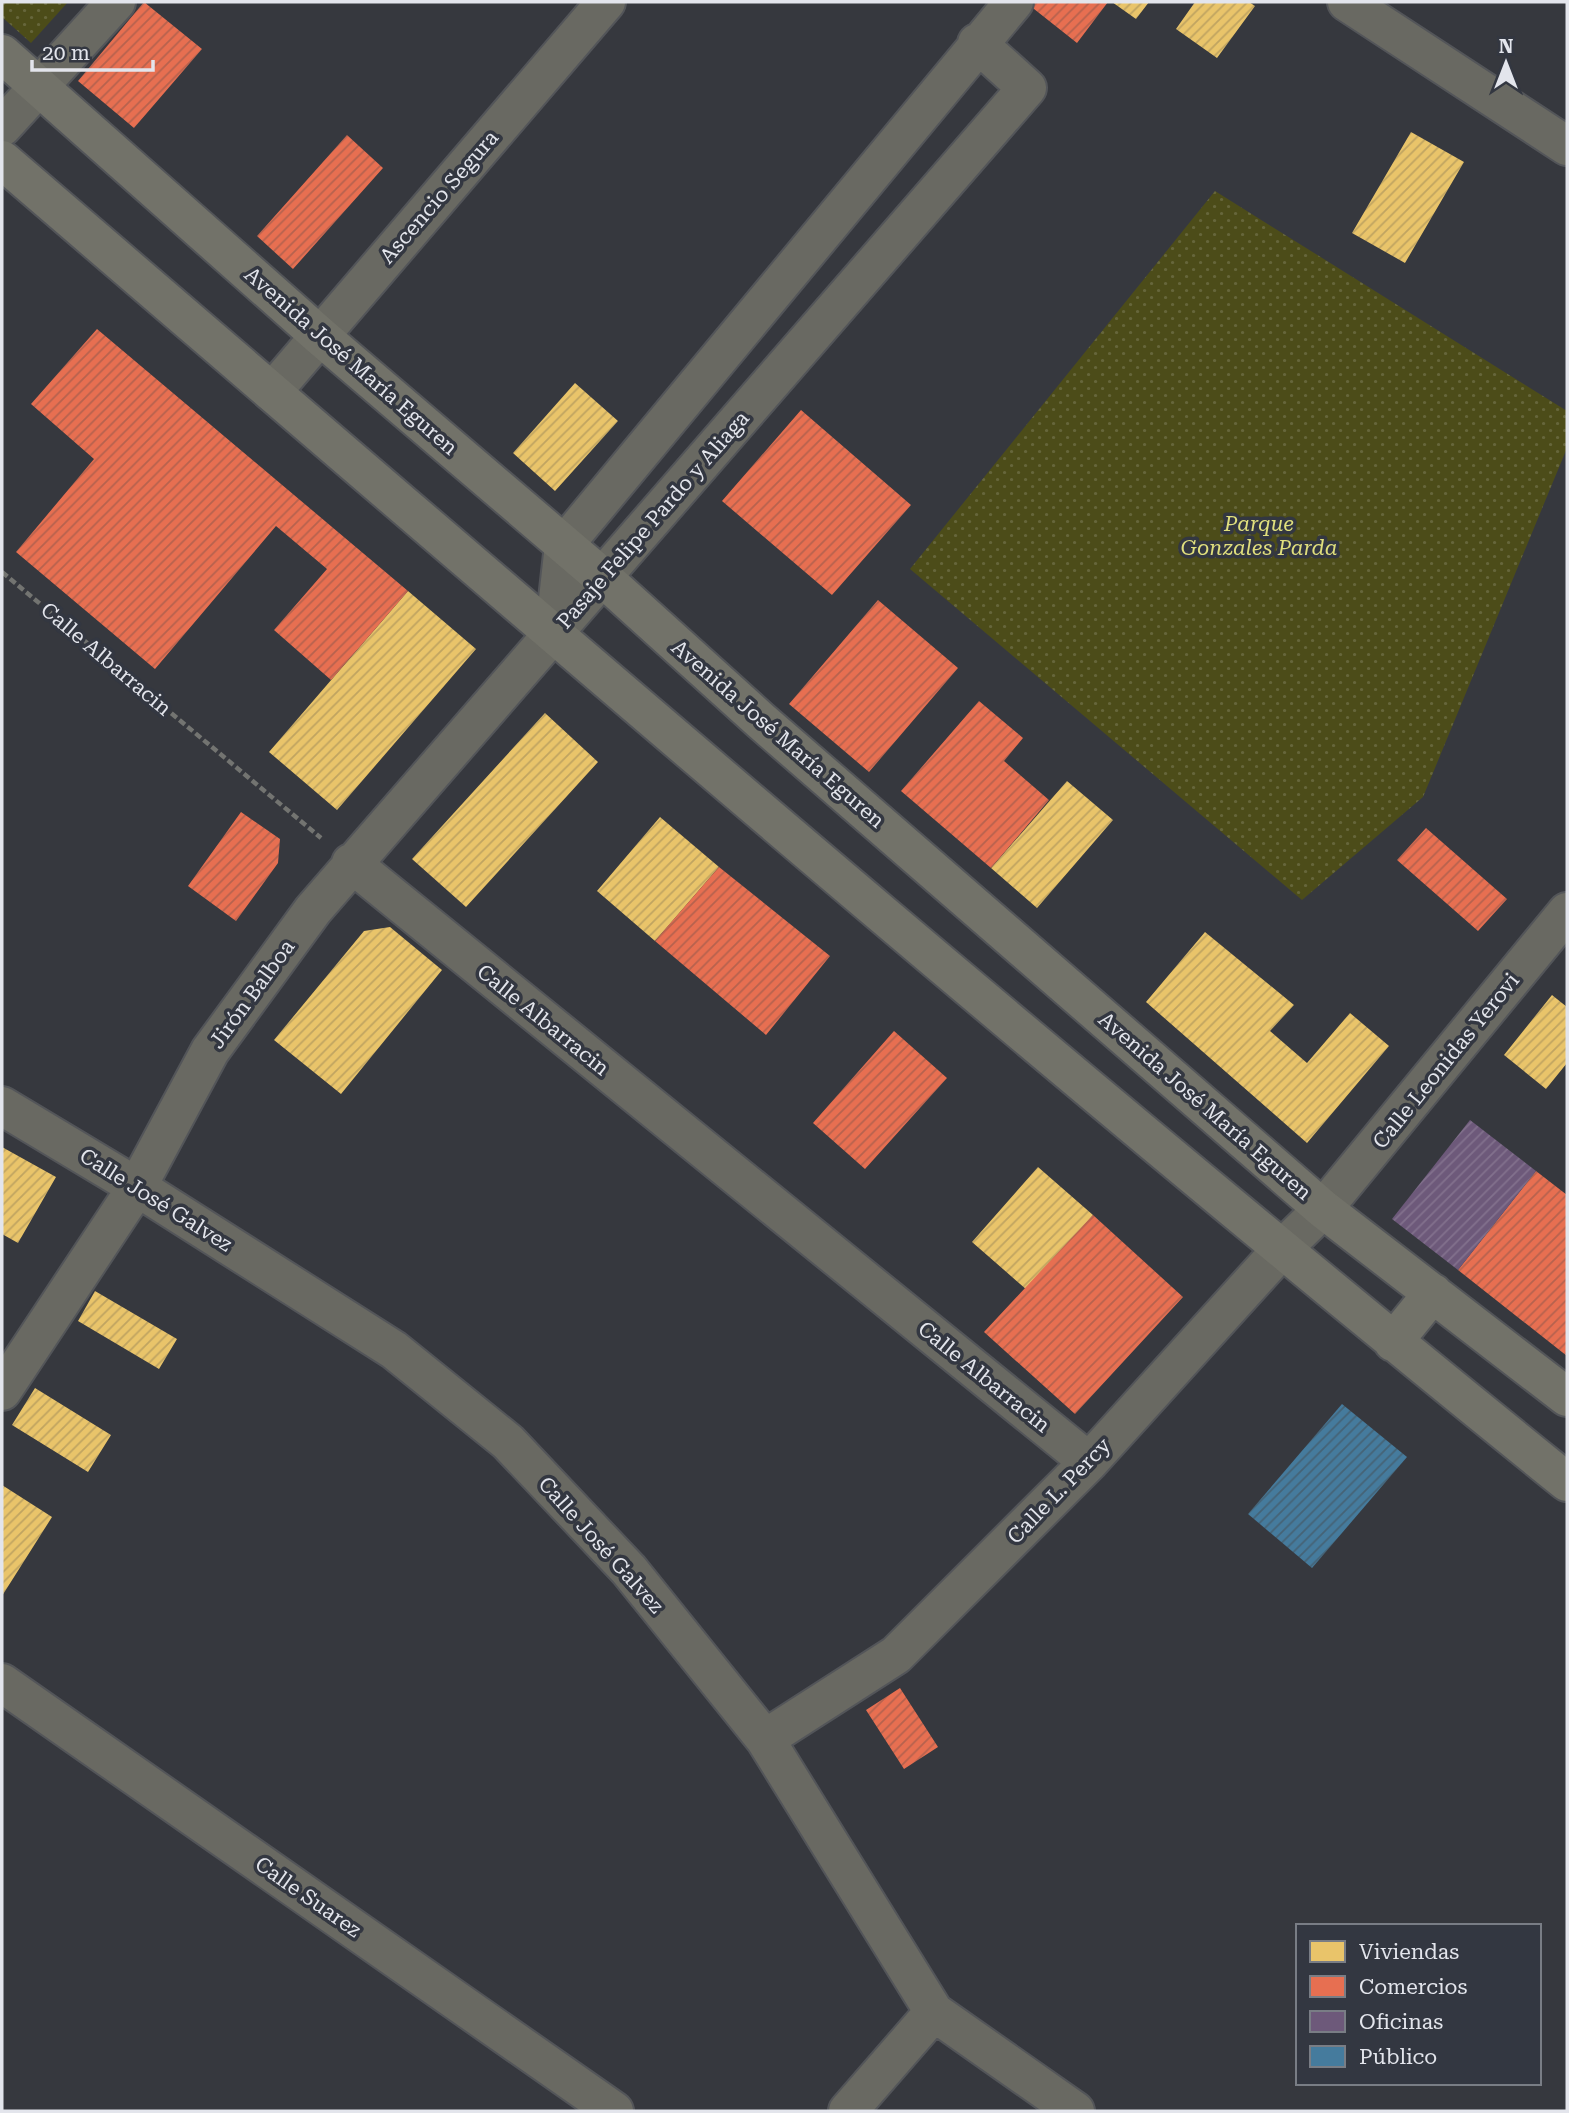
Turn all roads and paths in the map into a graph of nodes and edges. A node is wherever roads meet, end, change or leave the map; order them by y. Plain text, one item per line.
1 (116, 2) edge
2 (606, 2) edge
3 (1014, 2) edge
4 (1347, 2) edge
5 (977, 43) junction
6 (2, 54) edge
7 (39, 87) junction
8 (2, 127) edge
9 (1567, 146) edge
10 (2, 160) edge
11 (320, 336) junction
12 (272, 392) junction
13 (564, 545) junction
14 (2, 572) edge
15 (602, 577) junction
16 (554, 635) junction
17 (351, 863) junction
18 (1567, 912) edge
19 (2, 1106) edge
20 (137, 1186) junction
21 (1323, 1209) junction
22 (1280, 1250) junction
23 (1433, 1293) junction
24 (1394, 1342) junction
25 (2, 1391) edge
26 (1567, 1397) edge
27 (1089, 1462) junction
28 (1567, 1482) edge
29 (2, 1684) edge
30 (765, 1739) junction
31 (934, 2012) junction
32 (614, 2111) edge
33 (848, 2111) edge
34 (1075, 2111) edge

1 - 7 street
2 - 11 street, Ascencio Segura
3 - 5 street
4 - 9 street
5 - 13 street
5 - 15 street, Pasaje Felipe Pardo y Aliaga
6 - 7 main road, Avenida José María Eguren
7 - 8 street
7 - 11 main road, Avenida José María Eguren
10 - 12 main road
11 - 12 street, Ascencio Segura
11 - 13 main road, Avenida José María Eguren
12 - 16 main road
13 - 15 main road, Avenida José María Eguren
13 - 16 street, Pasaje Felipe Pardo y Aliaga
14 - 17 path, Calle Albarracin
15 - 16 street, Pasaje Felipe Pardo y Aliaga
15 - 21 main road, Avenida José María Eguren
16 - 17 street, Jirón Balboa
16 - 22 main road
17 - 20 street, Jirón Balboa
17 - 27 street, Calle Albarracin
18 - 21 street, Calle Leonidas Yerovi
19 - 20 street, Calle José Galvez
20 - 25 street, Jirón Balboa
20 - 30 street, Calle José Galvez
21 - 22 street, Calle L. Percy
21 - 23 main road, Avenida José María Eguren
22 - 24 main road
22 - 27 street, Calle L. Percy
23 - 24 main road
23 - 26 main road, Avenida José María Eguren
24 - 28 main road
27 - 30 street, Calle L. Percy
29 - 32 street, Calle Suarez
30 - 31 street, Calle José Galvez
31 - 33 street
31 - 34 street, Calle José Galvez

